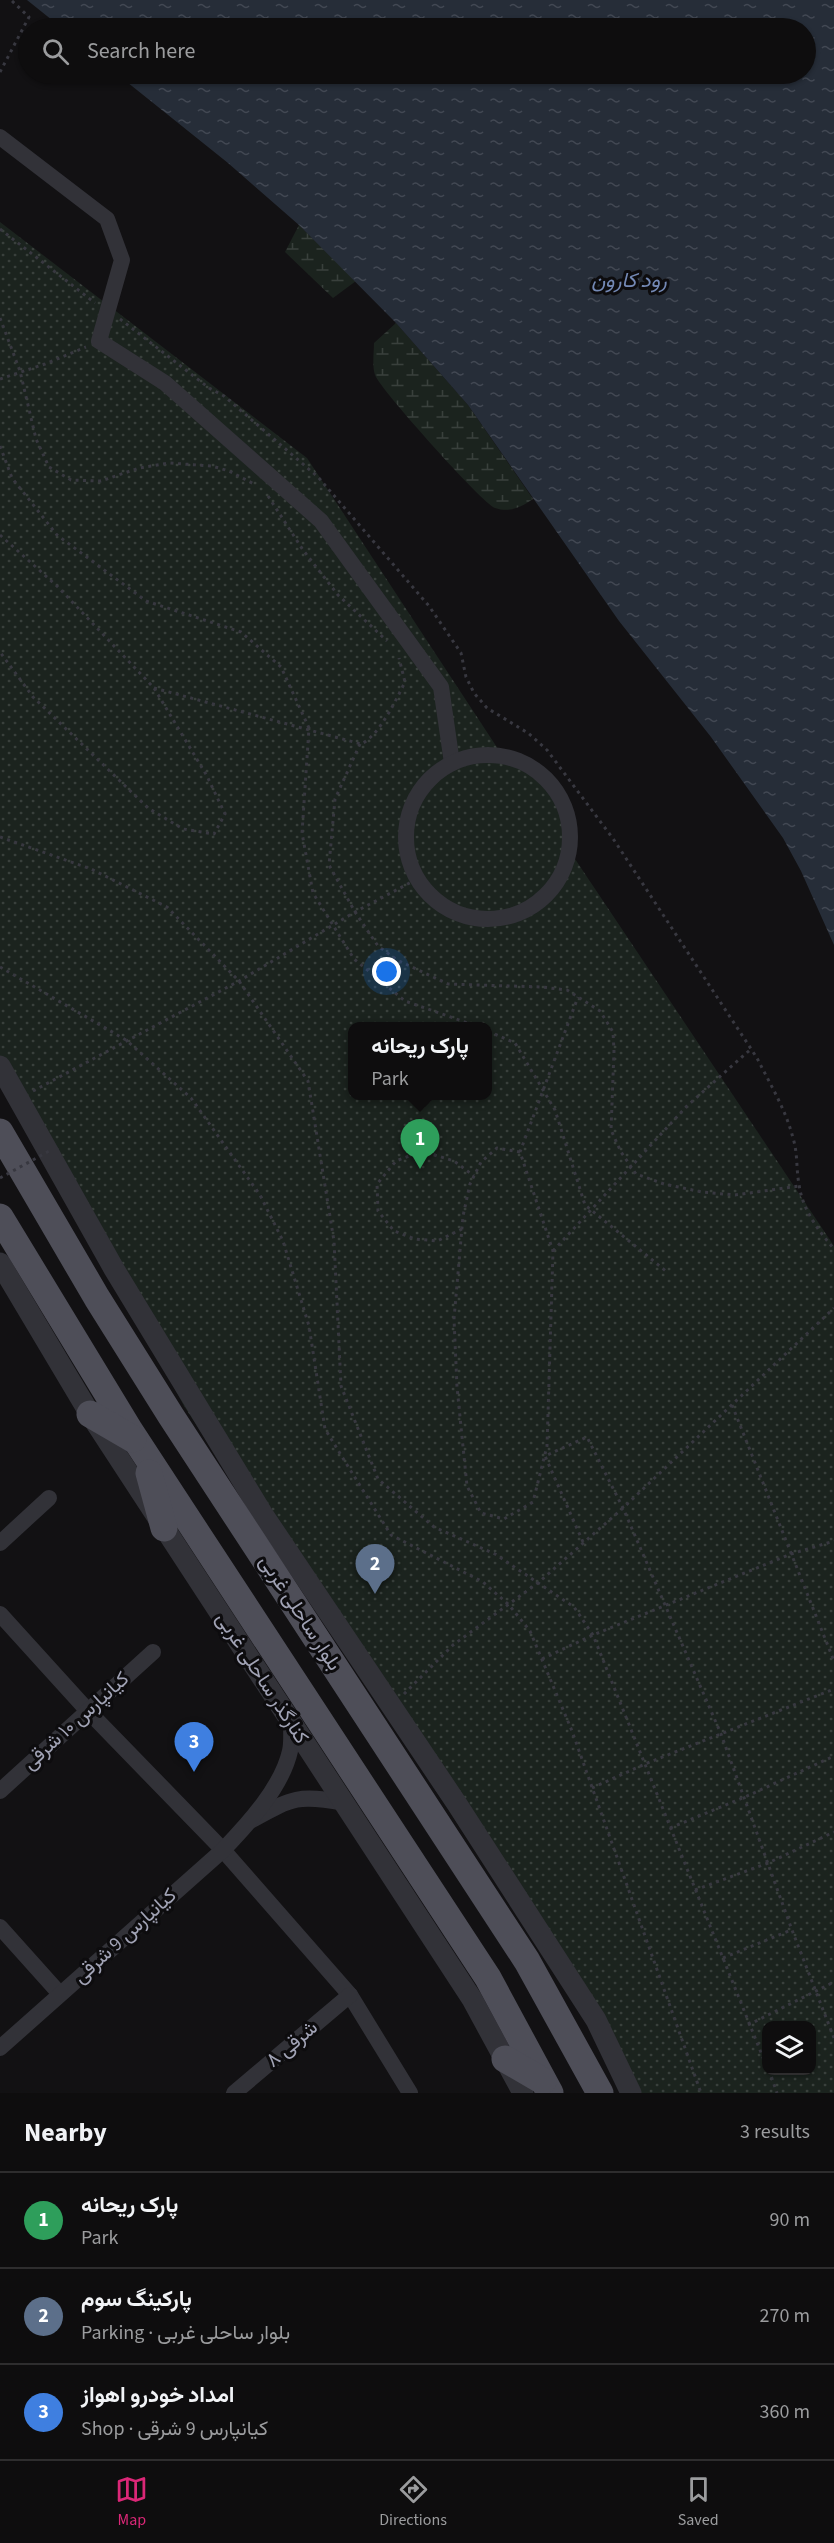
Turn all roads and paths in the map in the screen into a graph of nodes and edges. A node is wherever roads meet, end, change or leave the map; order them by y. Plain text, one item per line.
1 (11, 0) edge
2 (28, 18) edge
3 (18, 38) edge
4 (0, 72) edge
5 (0, 137) edge
6 (0, 230) edge
7 (107, 312) junction
8 (0, 318) edge
9 (99, 341) junction
10 (0, 379) edge
11 (0, 446) edge
12 (255, 485) dead end
13 (264, 490) dead end
14 (0, 535) edge
15 (390, 645) dead end
16 (0, 652) edge
17 (398, 652) dead end
18 (154, 688) junction
19 (309, 728) junction
20 (361, 744) junction
21 (452, 763) junction
22 (0, 837) edge
23 (417, 879) junction
24 (355, 912) junction
25 (333, 925) junction
26 (0, 967) edge
27 (239, 981) junction
28 (578, 997) junction
29 (465, 1022) edge
30 (492, 1033) edge
31 (126, 1040) junction
32 (751, 1049) junction
33 (0, 1066) edge
34 (544, 1091) junction
35 (19, 1099) junction
36 (0, 1132) edge
37 (51, 1150) dead end
38 (520, 1152) junction
39 (631, 1166) junction
40 (474, 1176) junction
41 (0, 1178) edge
42 (799, 1186) junction
43 (592, 1211) junction
44 (0, 1217) edge
45 (462, 1228) junction
46 (834, 1249) edge
47 (553, 1251) junction
48 (0, 1263) edge
49 (667, 1272) dead end
50 (834, 1308) edge
51 (732, 1405) junction
52 (90, 1414) junction
53 (140, 1445) junction
54 (544, 1456) junction
55 (50, 1498) dead end
56 (623, 1508) junction
57 (164, 1528) junction
58 (834, 1541) edge
59 (583, 1542) junction
60 (0, 1543) edge
61 (791, 1554) junction
62 (539, 1582) junction
63 (509, 1605) junction
64 (665, 1606) junction
65 (0, 1614) edge
66 (593, 1635) junction
67 (153, 1652) dead end
68 (542, 1659) junction
69 (834, 1661) edge
70 (834, 1689) edge
71 (391, 1706) junction
72 (88, 1711) junction
73 (291, 1723) junction
74 (721, 1734) junction
75 (834, 1756) edge
76 (645, 1764) junction
77 (592, 1788) junction
78 (0, 1791) edge
79 (745, 1797) junction
80 (344, 1803) junction
81 (249, 1822) junction
82 (670, 1828) junction
83 (834, 1832) edge
84 (223, 1850) junction
85 (768, 1863) junction
86 (695, 1890) junction
87 (0, 1927) edge
88 (792, 1930) junction
89 (723, 1958) junction
90 (834, 1982) edge
91 (816, 1990) junction
92 (60, 1994) junction
93 (350, 1995) junction
94 (748, 2025) junction
95 (834, 2038) edge
96 (0, 2048) edge
97 (762, 2056) edge
98 (505, 2059) joint
99 (771, 2075) edge
100 (539, 2089) edge
101 (234, 2093) edge
102 (410, 2093) edge
103 (600, 2093) edge
104 (630, 2093) edge
105 (701, 2093) edge
106 (777, 2093) edge

1 - 2 path
3 - 4 path
5 - 7 street
6 - 7 path
7 - 9 street
7 - 32 path
8 - 12 path
9 - 10 path
9 - 21 street
11 - 19 path
13 - 15 path
14 - 18 path
16 - 18 path
17 - 20 path
18 - 19 path
19 - 20 path
19 - 25 path
20 - 24 path
21 - 23 street
21 - 23 street
22 - 27 path
23 - 24 path
24 - 25 path
24 - 28 path
25 - 27 path
25 - 29 path
26 - 31 path
27 - 31 path
27 - 62 path
28 - 34 path
28 - 39 path
30 - 34 path
31 - 35 path
31 - 63 path
32 - 39 path
32 - 42 path
33 - 35 street
34 - 38 path
34 - 43 path
35 - 71 street
36 - 103 main road, بلوار ساحلی غربی
37 - 41 path, bridge
38 - 40 path
38 - 47 path
39 - 42 path
39 - 43 path
40 - 45 path
40 - 45 path
42 - 46 path
43 - 47 path
43 - 49 path
44 - 53 main road
45 - 54 path
47 - 54 path
48 - 52 street, کنارگذر ساحلی غربی
50 - 51 path
51 - 56 path
51 - 61 path
52 - 53 main road
52 - 57 street, کنارگذر ساحلی غربی
53 - 57 main road
53 - 100 main road
54 - 56 path
54 - 59 path
55 - 60 street
56 - 59 path
56 - 64 path
57 - 73 street, کنارگذر ساحلی غربی
58 - 61 path
59 - 62 path
61 - 64 path
61 - 69 path
62 - 63 path
62 - 66 path
63 - 68 path
63 - 71 path
64 - 66 path
64 - 74 path
65 - 72 street
66 - 68 path
66 - 76 path
67 - 72 street, کیانپارس ۱۰ شرقی
68 - 77 path
70 - 74 path
71 - 104 street
72 - 78 street, کیانپارس ۱۰ شرقی
72 - 84 street
73 - 80 street, کنارگذر ساحلی غربی
73 - 81 street
74 - 76 path
74 - 79 path
75 - 79 path
76 - 77 path
76 - 82 path
77 - 105 path
79 - 82 path
79 - 85 path
80 - 81 street
80 - 98 street, کنارگذر ساحلی غربی
81 - 84 street, کیانپارس 9 شرقی
82 - 86 path
83 - 85 path
84 - 92 street, کیانپارس 9 شرقی
84 - 93 street
85 - 86 path
85 - 88 path
86 - 89 path
87 - 92 street
88 - 89 path
88 - 91 path
89 - 94 path
90 - 91 path
91 - 94 path
91 - 95 path
92 - 96 street, کیانپارس 9 شرقی
93 - 101 street, ۸ شرقی
93 - 102 street
94 - 97 path
98 - 100 main road
99 - 106 path

